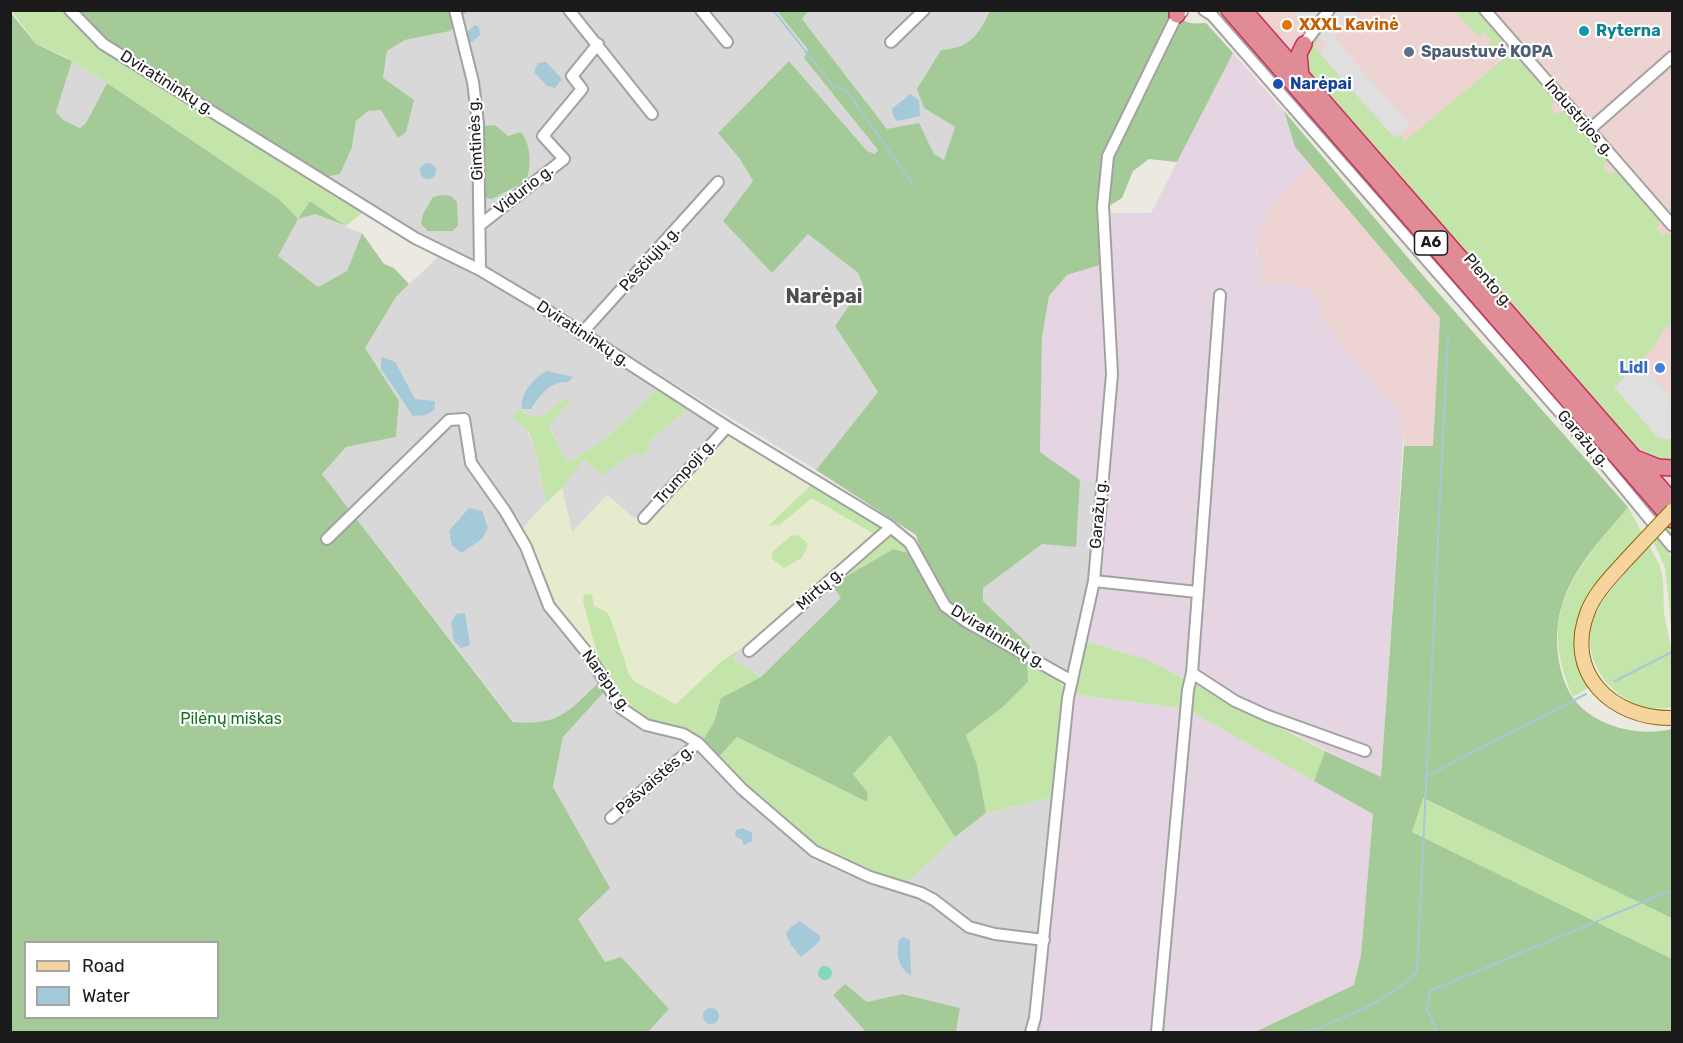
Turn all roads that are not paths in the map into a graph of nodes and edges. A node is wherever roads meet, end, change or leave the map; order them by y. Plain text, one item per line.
1 (70, 10) edge
2 (455, 10) edge
3 (569, 10) edge
4 (701, 10) edge
5 (924, 10) edge
6 (1204, 10) edge
7 (1229, 10) edge
8 (1244, 10) edge
9 (1329, 10) edge
10 (1485, 10) edge
11 (1180, 12) edge
12 (727, 42) dead end
13 (891, 42) dead end
14 (598, 44) junction
15 (1304, 44) junction
16 (1274, 45) junction
17 (1672, 57) edge
18 (1300, 76) junction
19 (652, 114) dead end
20 (1589, 129) junction
21 (718, 183) dead end
22 (480, 225) junction
23 (1672, 225) edge
24 (480, 270) junction
25 (1220, 295) dead end
26 (581, 334) junction
27 (727, 427) junction
28 (1634, 457) junction
29 (1672, 468) edge
30 (1672, 501) edge
31 (1672, 511) edge
32 (644, 518) dead end
33 (1672, 520) edge
34 (891, 527) junction
35 (327, 539) dead end
36 (1672, 546) edge
37 (1094, 581) junction
38 (1197, 592) junction
39 (749, 651) dead end
40 (1192, 674) junction
41 (1072, 681) junction
42 (1672, 718) edge
43 (698, 743) junction
44 (1365, 751) dead end
45 (611, 818) dead end
46 (1044, 940) junction
47 (1031, 1032) edge
48 (1157, 1032) edge

1 - 24 street, Dviratininkų g.
2 - 22 street, Gimtinės g.
3 - 14 street
4 - 12 street
5 - 13 street
6 - 36 street, Garažų g.
7 - 33 highway, Plento g. / A6
8 - 16 highway, Plento g. / A6
9 - 15 street
10 - 20 street, Industrijos g.
11 - 37 street, Garažų g.
14 - 19 street
14 - 22 street, Vidurio g.
15 - 16 highway
15 - 18 highway
16 - 18 highway, Plento g. / A6
17 - 20 street
18 - 28 highway, Plento g. / A6
20 - 23 street, Industrijos g.
21 - 26 street, Pėsčiųjų g.
22 - 24 street, Gimtinės g.
24 - 26 street, Dviratininkų g.
25 - 38 street
26 - 27 street, Dviratininkų g.
27 - 32 street, Trumpoji g.
27 - 34 street, Dviratininkų g.
28 - 29 highway
28 - 30 highway, Plento g. / A6
31 - 42 main road, bridge
34 - 39 street, Mirtų g.
34 - 41 street, Dviratininkų g.
35 - 43 street, Narėpų g.
37 - 38 street
37 - 41 street, Garažų g.
38 - 40 street
40 - 44 street
40 - 48 street
41 - 46 street, Garažų g.
43 - 45 street, Pašvaistės g.
43 - 46 street, Narėpų g.
46 - 47 street, Garažų g.

